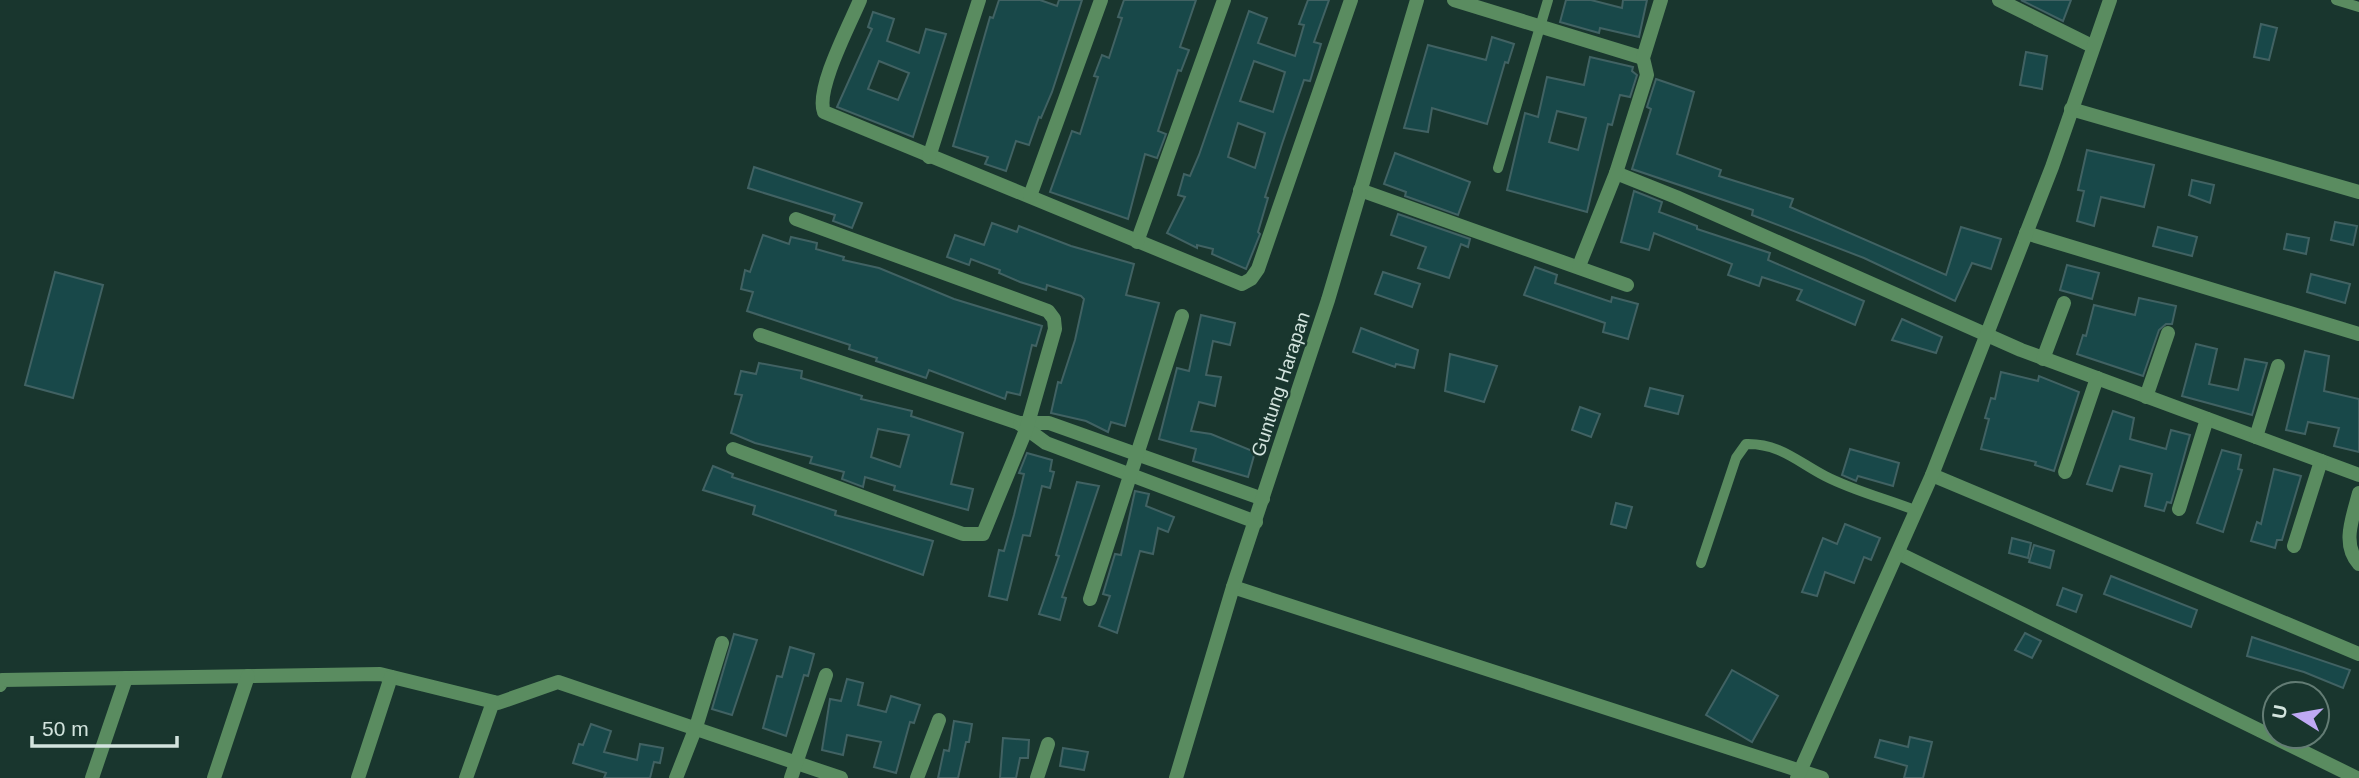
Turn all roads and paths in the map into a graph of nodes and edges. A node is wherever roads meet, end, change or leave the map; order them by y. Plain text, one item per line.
1 (860, 0) edge
2 (979, 0) edge
3 (1101, 0) edge
4 (1224, 0) edge
5 (1351, 0) edge
6 (1417, 0) edge
7 (1454, 0) edge
8 (1548, 0) edge
9 (1661, 0) edge
10 (1999, 0) edge
11 (2110, 0) edge
12 (2336, 0) edge
13 (2359, 7) edge
14 (1541, 27) junction
15 (2092, 47) junction
16 (1643, 58) junction
17 (2071, 109) junction
18 (929, 157) junction
19 (1499, 168) dead end
20 (1616, 173) junction
21 (1360, 190) junction
22 (2359, 192) edge
23 (1030, 196) junction
24 (796, 219) dead end
25 (2026, 233) junction
26 (1137, 242) junction
27 (1579, 266) junction
28 (1627, 285) dead end
29 (2064, 303) dead end
30 (1182, 316) dead end
31 (2168, 333) dead end
32 (1988, 334) junction
33 (2359, 334) edge
34 (760, 335) dead end
35 (2043, 359) junction
36 (2278, 366) dead end
37 (2097, 379) junction
38 (2146, 397) junction
39 (2207, 419) junction
40 (1025, 425) junction
41 (2256, 437) junction
42 (733, 449) dead end
43 (1139, 454) junction
44 (2321, 461) junction
45 (2065, 472) dead end
46 (1132, 475) junction
47 (1932, 475) junction
48 (2359, 475) edge
49 (2359, 493) edge
50 (1263, 499) junction
51 (2179, 509) dead end
52 (1917, 510) junction
53 (1256, 522) junction
54 (2294, 546) dead end
55 (1898, 553) junction
56 (1701, 563) dead end
57 (2359, 564) edge
58 (1233, 587) junction
59 (1090, 599) dead end
60 (722, 643) dead end
61 (2359, 654) edge
62 (826, 675) dead end
63 (248, 676) junction
64 (391, 677) junction
65 (126, 678) junction
66 (0, 685) edge
67 (493, 702) junction
68 (939, 720) dead end
69 (696, 727) junction
70 (1048, 744) dead end
71 (796, 761) junction
72 (1799, 773) edge
73 (92, 778) edge
74 (214, 778) edge
75 (358, 778) edge
76 (466, 778) edge
77 (676, 778) edge
78 (791, 778) edge
79 (841, 778) edge
80 (917, 778) edge
81 (1037, 778) edge
82 (1176, 778) edge
83 (1822, 778) edge
84 (2357, 778) edge

1 - 18 street
2 - 18 street
3 - 23 street
4 - 26 street
5 - 26 street
6 - 21 street, Guntung Harapan
7 - 14 street
8 - 14 lane
9 - 16 street
10 - 15 street
11 - 15 street
12 - 13 lane
14 - 16 street
14 - 19 lane
15 - 17 street
16 - 20 street
17 - 22 street
17 - 25 street
18 - 23 street
20 - 27 street
20 - 32 street
21 - 27 street
21 - 50 street, Guntung Harapan
23 - 26 street
24 - 40 street
25 - 32 street
25 - 33 street
27 - 28 street
29 - 35 street
30 - 43 street
31 - 38 street
32 - 35 street
32 - 47 street
34 - 40 street
35 - 37 street
36 - 41 street
37 - 38 street
37 - 45 street
38 - 39 street
39 - 41 street
39 - 51 street
40 - 42 street
40 - 43 street
40 - 46 street
41 - 44 street
43 - 46 street
43 - 50 street
44 - 48 street
44 - 54 street
46 - 53 street
46 - 59 street
47 - 52 street
47 - 61 street
49 - 57 street
50 - 53 street, Guntung Harapan
52 - 55 street
52 - 56 lane
53 - 58 street, Guntung Harapan
55 - 72 street
55 - 84 street
58 - 72 street
58 - 82 street, Guntung Harapan
60 - 69 street
62 - 71 street
63 - 64 street
63 - 65 street
63 - 74 street
64 - 67 street
64 - 75 street
65 - 66 street
65 - 73 street
67 - 69 street
67 - 76 street
68 - 80 street
69 - 71 street
69 - 77 street
70 - 81 street
71 - 78 street
71 - 79 street
72 - 83 street

